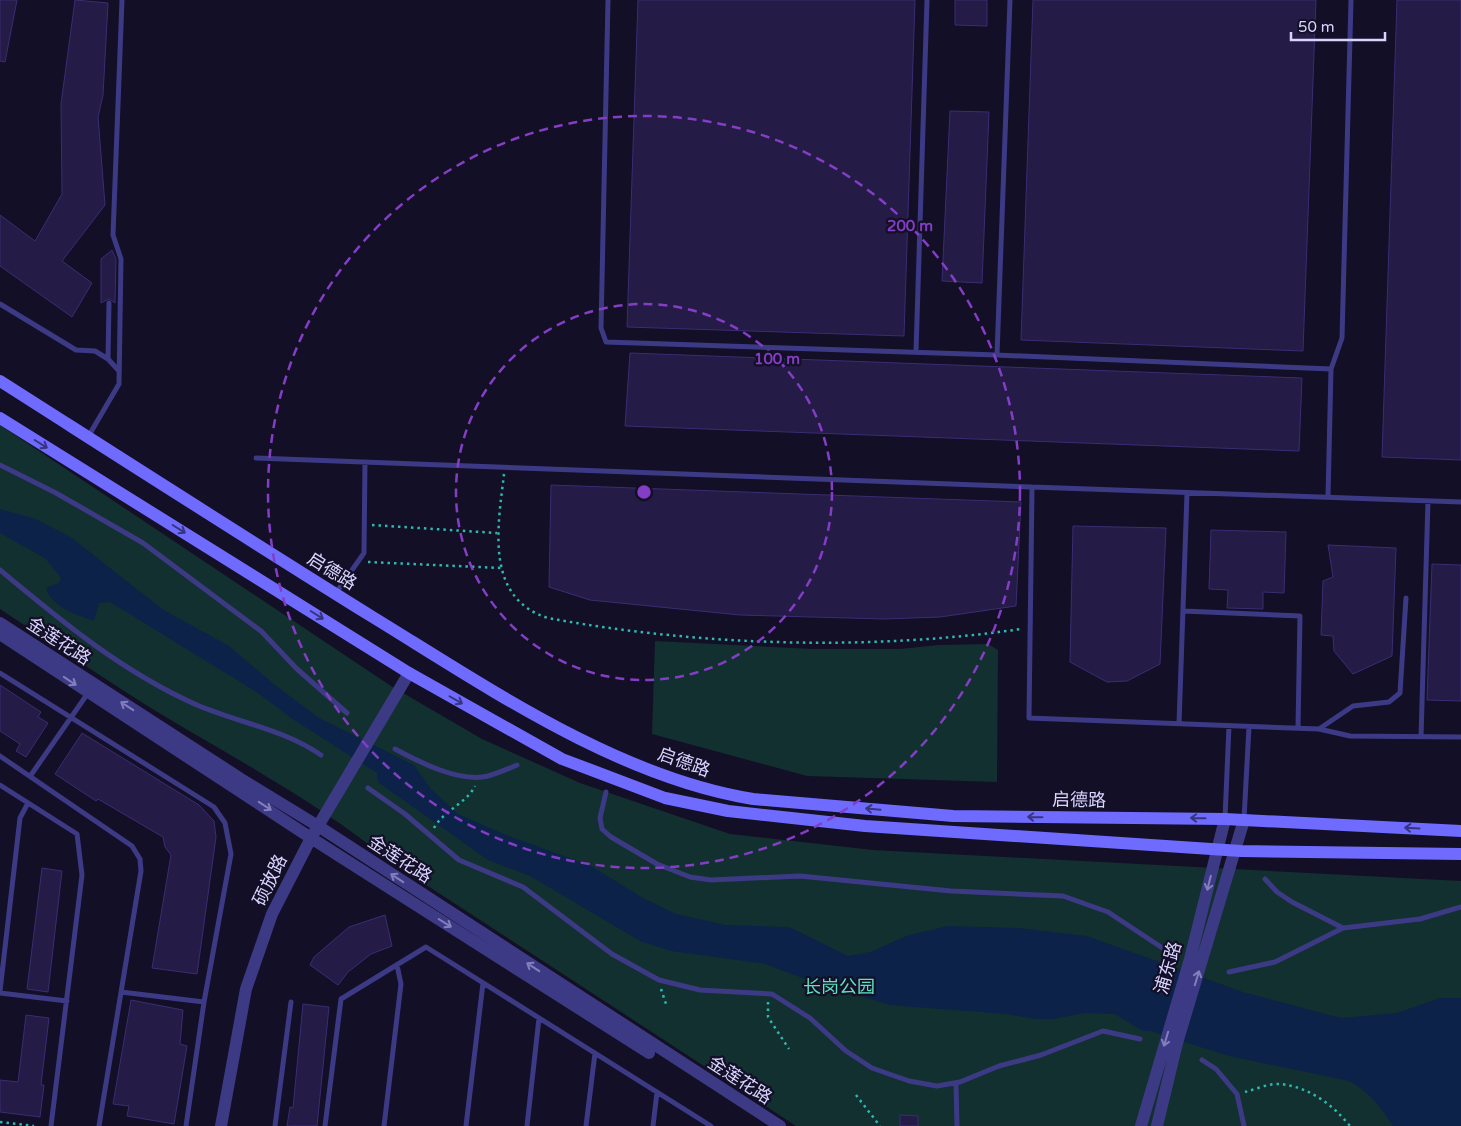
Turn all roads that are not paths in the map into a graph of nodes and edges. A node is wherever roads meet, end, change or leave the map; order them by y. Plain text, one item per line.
1 (122, 0) edge
2 (608, 0) edge
3 (927, 0) edge
4 (1010, 0) edge
5 (1351, 0) edge
6 (109, 303) dead end
7 (0, 304) edge
8 (916, 352) junction
9 (997, 354) junction
10 (108, 359) junction
11 (1331, 369) junction
12 (119, 371) junction
13 (0, 381) edge
14 (0, 418) edge
15 (88, 437) junction
16 (256, 458) dead end
17 (365, 462) junction
18 (0, 465) edge
19 (1032, 487) junction
20 (1187, 492) junction
21 (1328, 497) junction
22 (1428, 501) junction
23 (1461, 502) edge
24 (0, 570) edge
25 (336, 594) junction
26 (1406, 598) dead end
27 (1183, 611) junction
28 (0, 623) edge
29 (0, 634) edge
30 (409, 673) junction
31 (0, 674) edge
32 (92, 689) junction
33 (347, 713) dead end
34 (70, 718) junction
35 (1179, 724) junction
36 (1229, 726) junction
37 (1248, 727) junction
38 (1298, 728) junction
39 (1319, 729) junction
40 (1421, 737) junction
41 (1461, 737) edge
42 (395, 749) dead end
43 (320, 755) dead end
44 (0, 756) edge
45 (517, 765) dead end
46 (31, 776) junction
47 (0, 785) edge
48 (368, 788) dead end
49 (606, 792) dead end
50 (28, 803) junction
51 (1225, 819) junction
52 (1244, 820) junction
53 (318, 826) junction
54 (1461, 831) edge
55 (311, 838) junction
56 (1217, 850) junction
57 (1236, 851) junction
58 (1461, 854) edge
59 (1265, 879) dead end
60 (1461, 907) edge
61 (1343, 928) junction
62 (1170, 953) dead end
63 (397, 964) junction
64 (1229, 972) dead end
65 (483, 983) junction
66 (0, 992) edge
67 (121, 992) junction
68 (66, 1001) junction
69 (204, 1002) junction
70 (291, 1002) dead end
71 (539, 1018) junction
72 (1140, 1039) dead end
73 (595, 1054) junction
74 (1202, 1060) dead end
75 (956, 1083) junction
76 (657, 1092) junction
77 (51, 1126) edge
78 (99, 1126) edge
79 (186, 1126) edge
80 (221, 1126) edge
81 (275, 1126) edge
82 (325, 1126) edge
83 (384, 1126) edge
84 (466, 1126) edge
85 (527, 1126) edge
86 (586, 1126) edge
87 (653, 1126) edge
88 (711, 1126) edge
89 (764, 1126) edge
90 (780, 1126) edge
91 (957, 1126) edge
92 (1141, 1126) edge
93 (1156, 1126) edge
94 (1244, 1126) edge

1 - 12 lane
2 - 8 lane
3 - 8 lane
4 - 9 lane
5 - 11 lane
6 - 10 lane
7 - 10 lane
8 - 9 lane
9 - 11 lane
10 - 12 lane
11 - 21 lane
12 - 15 lane
13 - 15 main road, 启德路
14 -> 30 main road, 启德路
15 - 25 main road, 启德路
16 - 17 lane
17 - 19 lane
17 - 25 lane
18 - 33 lane
19 - 20 lane
19 - 35 lane
20 - 21 lane
20 - 27 lane
21 - 22 lane
22 - 23 lane
22 - 40 lane
24 - 43 lane
51 -> 25 main road, 启德路
26 - 39 lane
27 - 35 lane
27 - 38 lane
28 - 32 street, 金莲花路
29 -> 32 street, 金莲花路
30 - 53 street, 硕放路
30 -> 56 main road, 启德路
31 - 34 lane
32 - 34 lane
53 -> 32 street, 金莲花路
32 -> 55 street, 金莲花路
34 - 46 lane
34 - 69 lane
35 - 36 lane
36 - 37 lane
36 - 51 lane
37 - 38 lane
37 - 52 lane
38 - 39 lane
39 - 40 lane
40 - 41 lane
42 - 45 lane
44 - 46 lane
46 - 67 lane
47 - 50 lane
48 - 75 lane
49 - 62 lane
50 - 66 lane
50 - 68 lane
51 - 52 main road, 启德路
51 - 56 street, 浦东路
54 -> 52 main road, 启德路
52 - 57 street, 浦东路
53 - 55 street, 硕放路
90 -> 53 street, 金莲花路
55 - 80 street, 硕放路
55 -> 89 street, 金莲花路
56 - 57 main road, 启德路
56 -> 92 street, 浦东路
57 - 58 main road, 启德路
93 -> 57 street, 浦东路
59 - 61 lane
60 - 61 lane
61 - 64 lane
63 - 65 lane
63 - 82 lane
63 - 83 lane
65 - 71 lane
65 - 84 lane
66 - 68 lane
67 - 69 lane
67 - 78 lane
68 - 77 lane
69 - 79 lane
70 - 81 lane
71 - 73 lane
71 - 85 lane
72 - 75 lane
73 - 76 lane
73 - 86 lane
74 - 94 lane
75 - 91 lane
76 - 87 lane
76 - 88 lane

